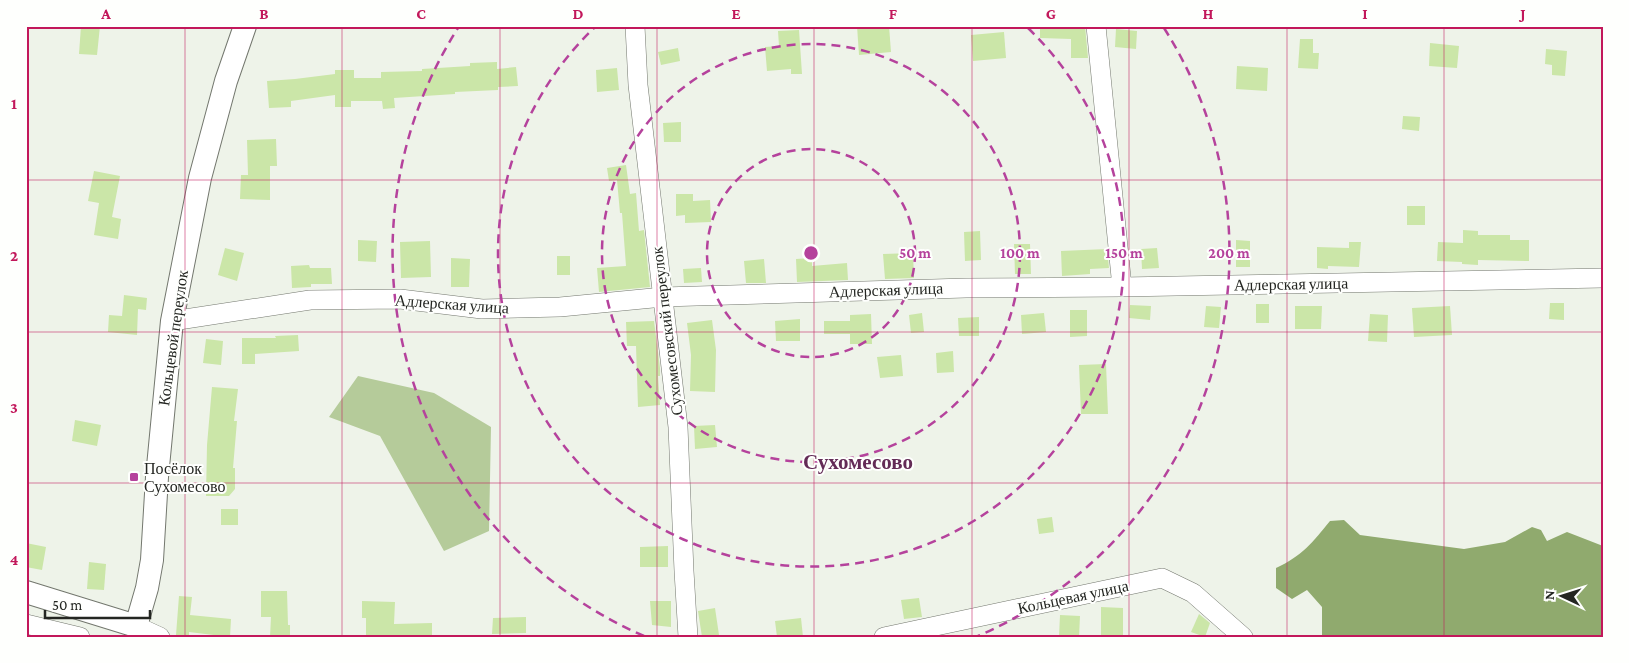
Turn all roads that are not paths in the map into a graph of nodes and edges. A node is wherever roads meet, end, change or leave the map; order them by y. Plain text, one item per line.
1 (245, 26) edge
2 (635, 26) edge
3 (1096, 26) edge
4 (1603, 278) edge
5 (1122, 287) junction
6 (663, 297) junction
7 (172, 322) junction
8 (26, 592) edge
9 (26, 624) edge
10 (148, 633) edge
11 (80, 637) edge
12 (688, 637) edge
13 (884, 637) edge
14 (1243, 637) edge

1 - 7 main road, Кольцевой переулок
2 - 6 street, Сухомесовский переулок
3 - 5 street
4 - 5 street, Адлерская улица
5 - 6 street, Адлерская улица
6 - 7 street, Адлерская улица
6 - 12 street, Сухомесовский переулок
7 - 10 main road, Кольцевой переулок
8 - 10 main road
9 - 11 street
13 - 14 street, Кольцевая улица

